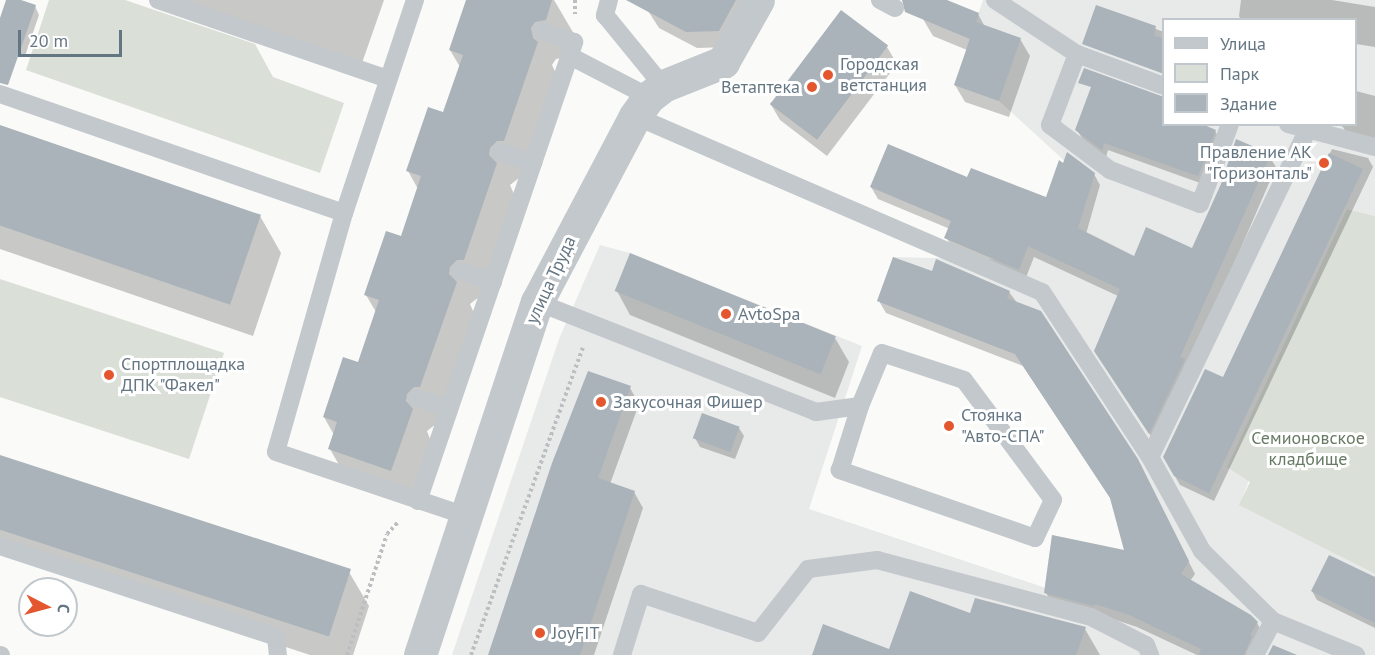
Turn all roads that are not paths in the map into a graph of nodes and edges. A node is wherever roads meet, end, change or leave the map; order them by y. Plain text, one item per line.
1 (158, 0) edge
2 (415, 0) edge
3 (609, 0) edge
4 (758, 0) edge
5 (995, 0) edge
6 (542, 31) dead end
7 (1077, 54) junction
8 (570, 56) junction
9 (388, 79) junction
10 (1162, 85) edge
11 (0, 94) edge
12 (649, 100) junction
13 (1229, 126) edge
14 (1296, 126) edge
15 (1308, 129) junction
16 (1375, 147) edge
17 (500, 152) dead end
18 (533, 163) junction
19 (344, 213) junction
20 (460, 271) dead end
21 (493, 282) junction
22 (537, 302) junction
23 (417, 398) dead end
24 (860, 406) junction
25 (449, 409) junction
26 (1150, 457) junction
27 (418, 501) junction
28 (466, 516) junction
29 (0, 546) edge
30 (1273, 621) junction
31 (278, 655) edge
32 (420, 655) edge
33 (622, 655) edge
34 (1150, 655) edge
35 (1255, 655) edge
36 (1356, 655) edge

1 - 9 lane
2 - 9 lane
3 - 12 lane
4 - 12 street
5 - 7 lane
6 - 8 lane
7 - 10 lane
7 - 13 lane
8 - 12 lane
8 - 18 lane
9 - 19 lane
11 - 19 lane
12 - 22 street, улица Труда
12 - 26 lane
14 - 15 lane
15 - 16 lane
15 - 26 lane
17 - 18 lane
18 - 21 lane
19 - 27 lane
20 - 21 lane
21 - 25 lane
22 - 24 lane
22 - 28 street, улица Труда
23 - 25 lane
24 - 24 lane
25 - 27 lane
26 - 30 lane
27 - 28 lane
28 - 32 street, улица Труда
29 - 31 lane
30 - 35 lane
30 - 36 lane
33 - 34 lane

